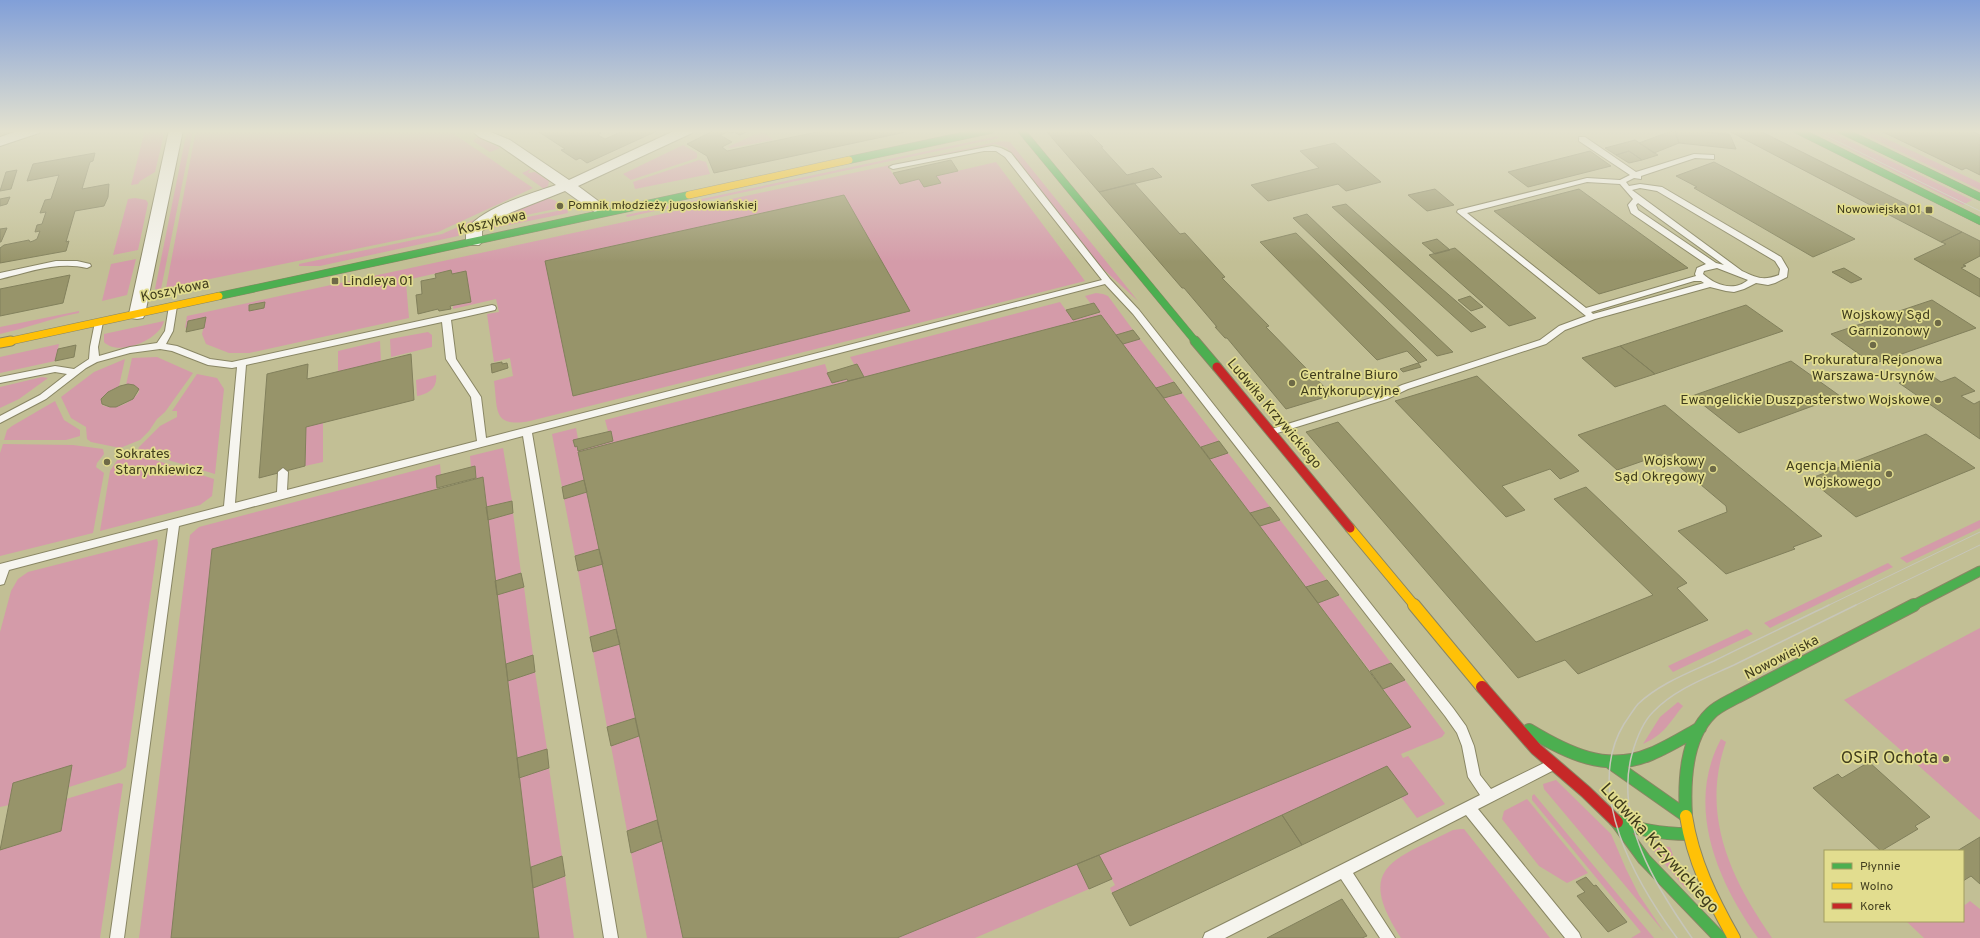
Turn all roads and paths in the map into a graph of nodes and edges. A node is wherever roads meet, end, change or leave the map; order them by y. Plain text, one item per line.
1 (167, 174) edge
2 (548, 174) edge
3 (592, 174) edge
4 (784, 174) edge
5 (1023, 174) edge
6 (1057, 174) edge
7 (1639, 174) edge
8 (1885, 174) edge
9 (1932, 174) edge
10 (1635, 175) junction
11 (566, 186) junction
12 (1625, 186) junction
13 (1659, 189) junction
14 (1980, 197) edge
15 (1638, 199) junction
16 (604, 212) junction
17 (1980, 221) edge
18 (474, 242) junction
19 (87, 266) dead end
20 (1714, 266) junction
21 (1738, 271) junction
22 (0, 276) edge
23 (1702, 278) junction
24 (1754, 280) junction
25 (1107, 281) junction
26 (1710, 284) junction
27 (173, 306) junction
28 (492, 308) dead end
29 (137, 314) junction
30 (1589, 314) junction
31 (446, 318) junction
32 (99, 322) junction
33 (0, 343) edge
34 (160, 346) junction
35 (94, 360) junction
36 (242, 364) junction
37 (76, 372) junction
38 (0, 380) edge
39 (0, 420) edge
40 (527, 431) junction
41 (1271, 432) junction
42 (482, 443) junction
43 (283, 472) dead end
44 (282, 494) junction
45 (229, 508) junction
46 (174, 522) junction
47 (2, 567) edge
48 (1980, 571) edge
49 (0, 581) edge
50 (1506, 715) junction
51 (1700, 728) junction
52 (1611, 763) junction
53 (1554, 764) junction
54 (1489, 797) junction
55 (1469, 808) junction
56 (1685, 815) junction
57 (1616, 820) junction
58 (1688, 834) junction
59 (1344, 870) junction
60 (117, 938) edge
61 (611, 938) edge
62 (1210, 938) edge
63 (1388, 938) edge
64 (1574, 938) edge
65 (1720, 938) edge
66 (1734, 938) edge

1 - 29 street
2 - 11 street
3 - 11 street
4 - 16 street, Koszykowa
5 - 25 lane
6 - 41 street, Ludwika Krzywickiego
7 - 10 lane
8 - 17 street
9 - 14 street
10 - 12 lane
10 - 13 lane
11 - 16 street
11 - 18 street
12 - 13 lane
12 - 15 lane
12 - 30 lane
13 - 24 lane
15 - 20 lane
15 - 21 lane
16 - 18 street, Koszykowa
18 - 27 street, Koszykowa
19 - 22 lane
20 - 21 lane
20 - 23 lane
21 - 24 lane
23 - 26 lane
23 - 30 lane
24 - 26 lane
25 - 40 lane
25 - 54 lane
26 - 30 lane
27 - 29 street, Koszykowa
27 - 34 lane
28 - 31 lane
29 - 32 street, Koszykowa
30 - 41 lane
31 - 36 lane
31 - 42 lane
32 - 33 street, Koszykowa
32 - 35 lane
34 - 35 lane
34 - 36 lane
35 - 37 lane
36 - 45 lane
37 - 38 lane
37 - 39 lane
40 - 42 lane
40 - 61 lane
41 - 50 street, Ludwika Krzywickiego
42 - 44 lane
43 - 44 lane
44 - 45 lane
45 - 46 lane
46 - 47 lane
46 - 60 lane
47 - 49 lane
48 - 51 street, Nowowiejska
50 - 52 street, Ludwika Krzywickiego
50 - 53 street, Ludwika Krzywickiego
51 - 52 street, Ludwika Krzywickiego
51 - 56 street, Nowowiejska
52 - 56 street
53 - 54 lane
53 - 57 street, Ludwika Krzywickiego
54 - 55 lane
55 - 59 lane
55 - 64 lane
56 - 58 street, Nowowiejska
57 - 58 street
57 - 65 street, Ludwika Krzywickiego
58 - 66 street, Ludwika Krzywickiego
59 - 62 lane
59 - 63 lane

